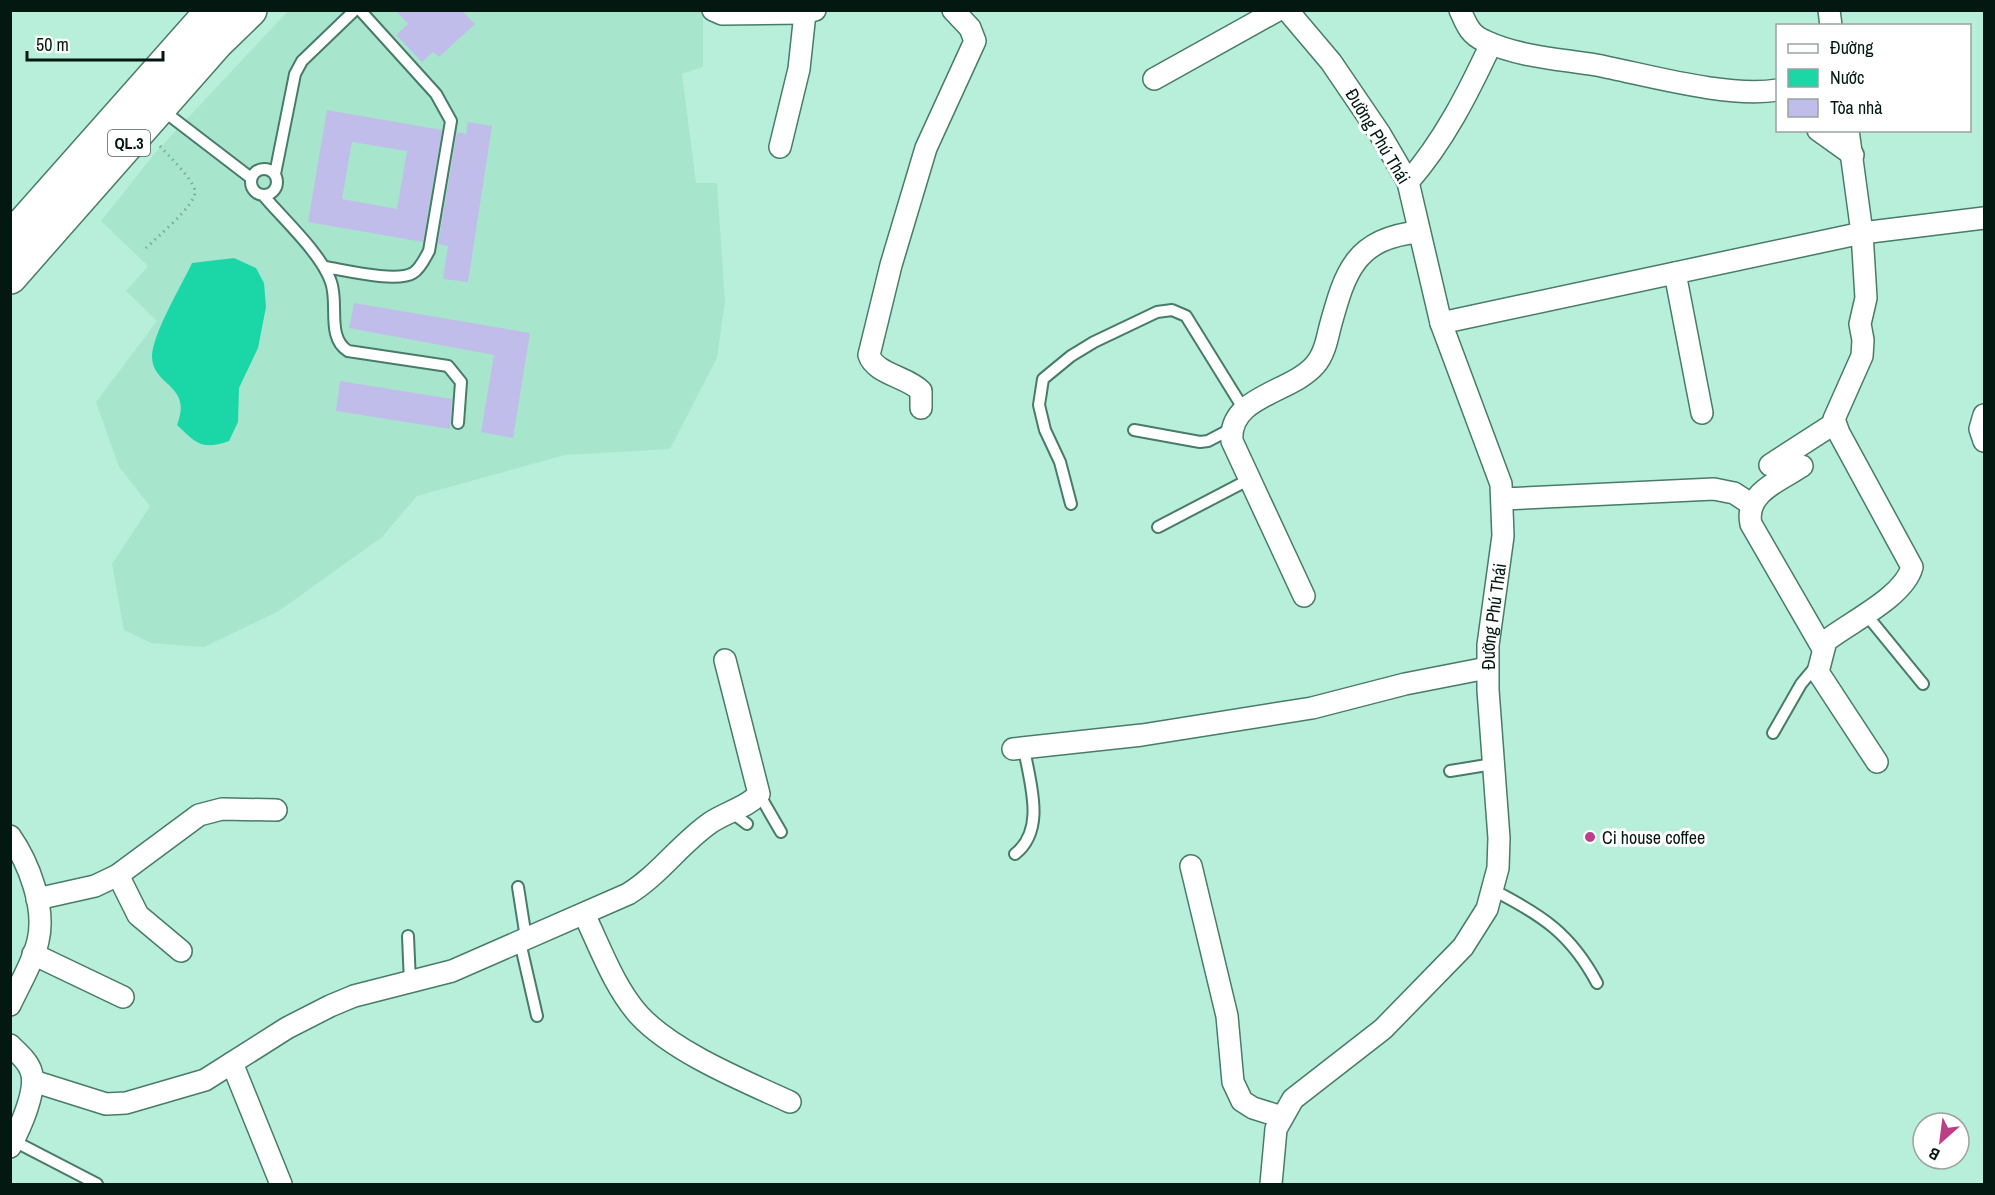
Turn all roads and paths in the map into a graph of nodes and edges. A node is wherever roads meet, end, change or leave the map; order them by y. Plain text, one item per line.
1 (213, 10) edge
2 (250, 10) edge
3 (354, 10) edge
4 (360, 10) edge
5 (713, 10) edge
6 (953, 10) edge
7 (1278, 10) edge
8 (1287, 10) edge
9 (1460, 10) edge
10 (810, 12) edge
11 (1491, 44) junction
12 (1154, 79) dead end
13 (1772, 95) edge
14 (152, 118) junction
15 (1821, 132) edge
16 (1848, 132) edge
17 (780, 147) dead end
18 (1853, 155) junction
19 (275, 174) junction
20 (251, 178) junction
21 (1408, 182) junction
22 (263, 195) junction
23 (1984, 218) edge
24 (1419, 232) junction
25 (1862, 233) junction
26 (10, 239) edge
27 (146, 248) dead end
28 (325, 267) junction
29 (1676, 273) junction
30 (10, 278) edge
31 (1442, 322) junction
32 (875, 365) junction
33 (884, 385) dead end
34 (921, 408) dead end
35 (1244, 408) junction
36 (1702, 413) dead end
37 (1984, 415) edge
38 (458, 423) dead end
39 (1835, 423) junction
40 (1231, 429) junction
41 (1134, 430) dead end
42 (1984, 441) edge
43 (1770, 465) dead end
44 (1803, 466) dead end
45 (1250, 479) junction
46 (1503, 499) junction
47 (1071, 504) dead end
48 (1751, 504) junction
49 (1158, 527) dead end
50 (1304, 596) dead end
51 (1865, 613) junction
52 (1821, 656) junction
53 (725, 660) dead end
54 (1487, 668) junction
55 (1923, 684) dead end
56 (1773, 733) dead end
57 (1018, 749) joint
58 (1877, 762) dead end
59 (1494, 764) junction
60 (1450, 771) dead end
61 (759, 794) junction
62 (276, 810) dead end
63 (730, 811) junction
64 (747, 824) dead end
65 (781, 832) dead end
66 (10, 836) edge
67 (1015, 854) dead end
68 (1191, 866) dead end
69 (118, 876) junction
70 (518, 887) dead end
71 (1493, 890) junction
72 (37, 899) junction
73 (584, 914) junction
74 (408, 936) dead end
75 (523, 940) junction
76 (181, 951) dead end
77 (33, 954) junction
78 (410, 982) junction
79 (1597, 984) dead end
80 (123, 997) dead end
81 (10, 1005) edge
82 (537, 1016) dead end
83 (10, 1045) edge
84 (232, 1063) junction
85 (33, 1081) junction
86 (790, 1102) dead end
87 (1282, 1118) junction
88 (12, 1144) edge
89 (97, 1185) edge
90 (281, 1185) edge
91 (1271, 1185) edge

1 - 26 highway, QL.3
2 - 14 highway, QL.3
3 - 19 lane
4 - 28 lane
5 - 10 street
6 - 32 street
7 - 12 street
8 - 21 street, Đường Phú Thái
9 - 11 street
10 - 17 street
11 - 13 street
11 - 21 street
14 - 20 lane
14 - 27 path
14 - 30 highway, QL.3
15 - 18 street
16 - 18 street
18 - 25 street
19 - 20 lane
19 - 22 lane
20 - 22 lane
21 - 24 street, Đường Phú Thái
22 - 28 lane
23 - 25 street
24 - 31 street, Đường Phú Thái
24 - 35 street
25 - 29 street
25 - 39 street
28 - 38 lane
29 - 31 street
29 - 36 street
31 - 46 street, Đường Phú Thái
32 - 33 lane
32 - 34 street
35 - 40 street
35 - 47 lane
37 - 42 street
39 - 43 street
39 - 51 street
40 - 41 lane
40 - 45 street
44 - 48 street
45 - 49 lane
45 - 50 street
46 - 48 street
46 - 54 street, Đường Phú Thái
48 - 52 street
51 - 52 street
51 - 55 lane
52 - 56 lane
52 - 58 street
53 - 61 street
54 - 57 street
54 - 59 street, Đường Phú Thái
57 - 67 lane
59 - 60 lane
59 - 71 street, Đường Phú Thái
61 - 63 street
61 - 65 lane
62 - 69 street
63 - 64 lane
63 - 73 street
66 - 72 street
68 - 87 street
69 - 72 street
69 - 76 street
70 - 75 lane
71 - 79 lane
71 - 87 street, Đường Phú Thái
72 - 77 street
73 - 75 street
73 - 86 street
74 - 78 lane
75 - 78 street
75 - 82 lane
77 - 80 street
77 - 81 street
78 - 84 street
83 - 85 street
84 - 85 street
84 - 90 street
85 - 88 street
87 - 91 street, Đường Phú Thái
88 - 89 lane

